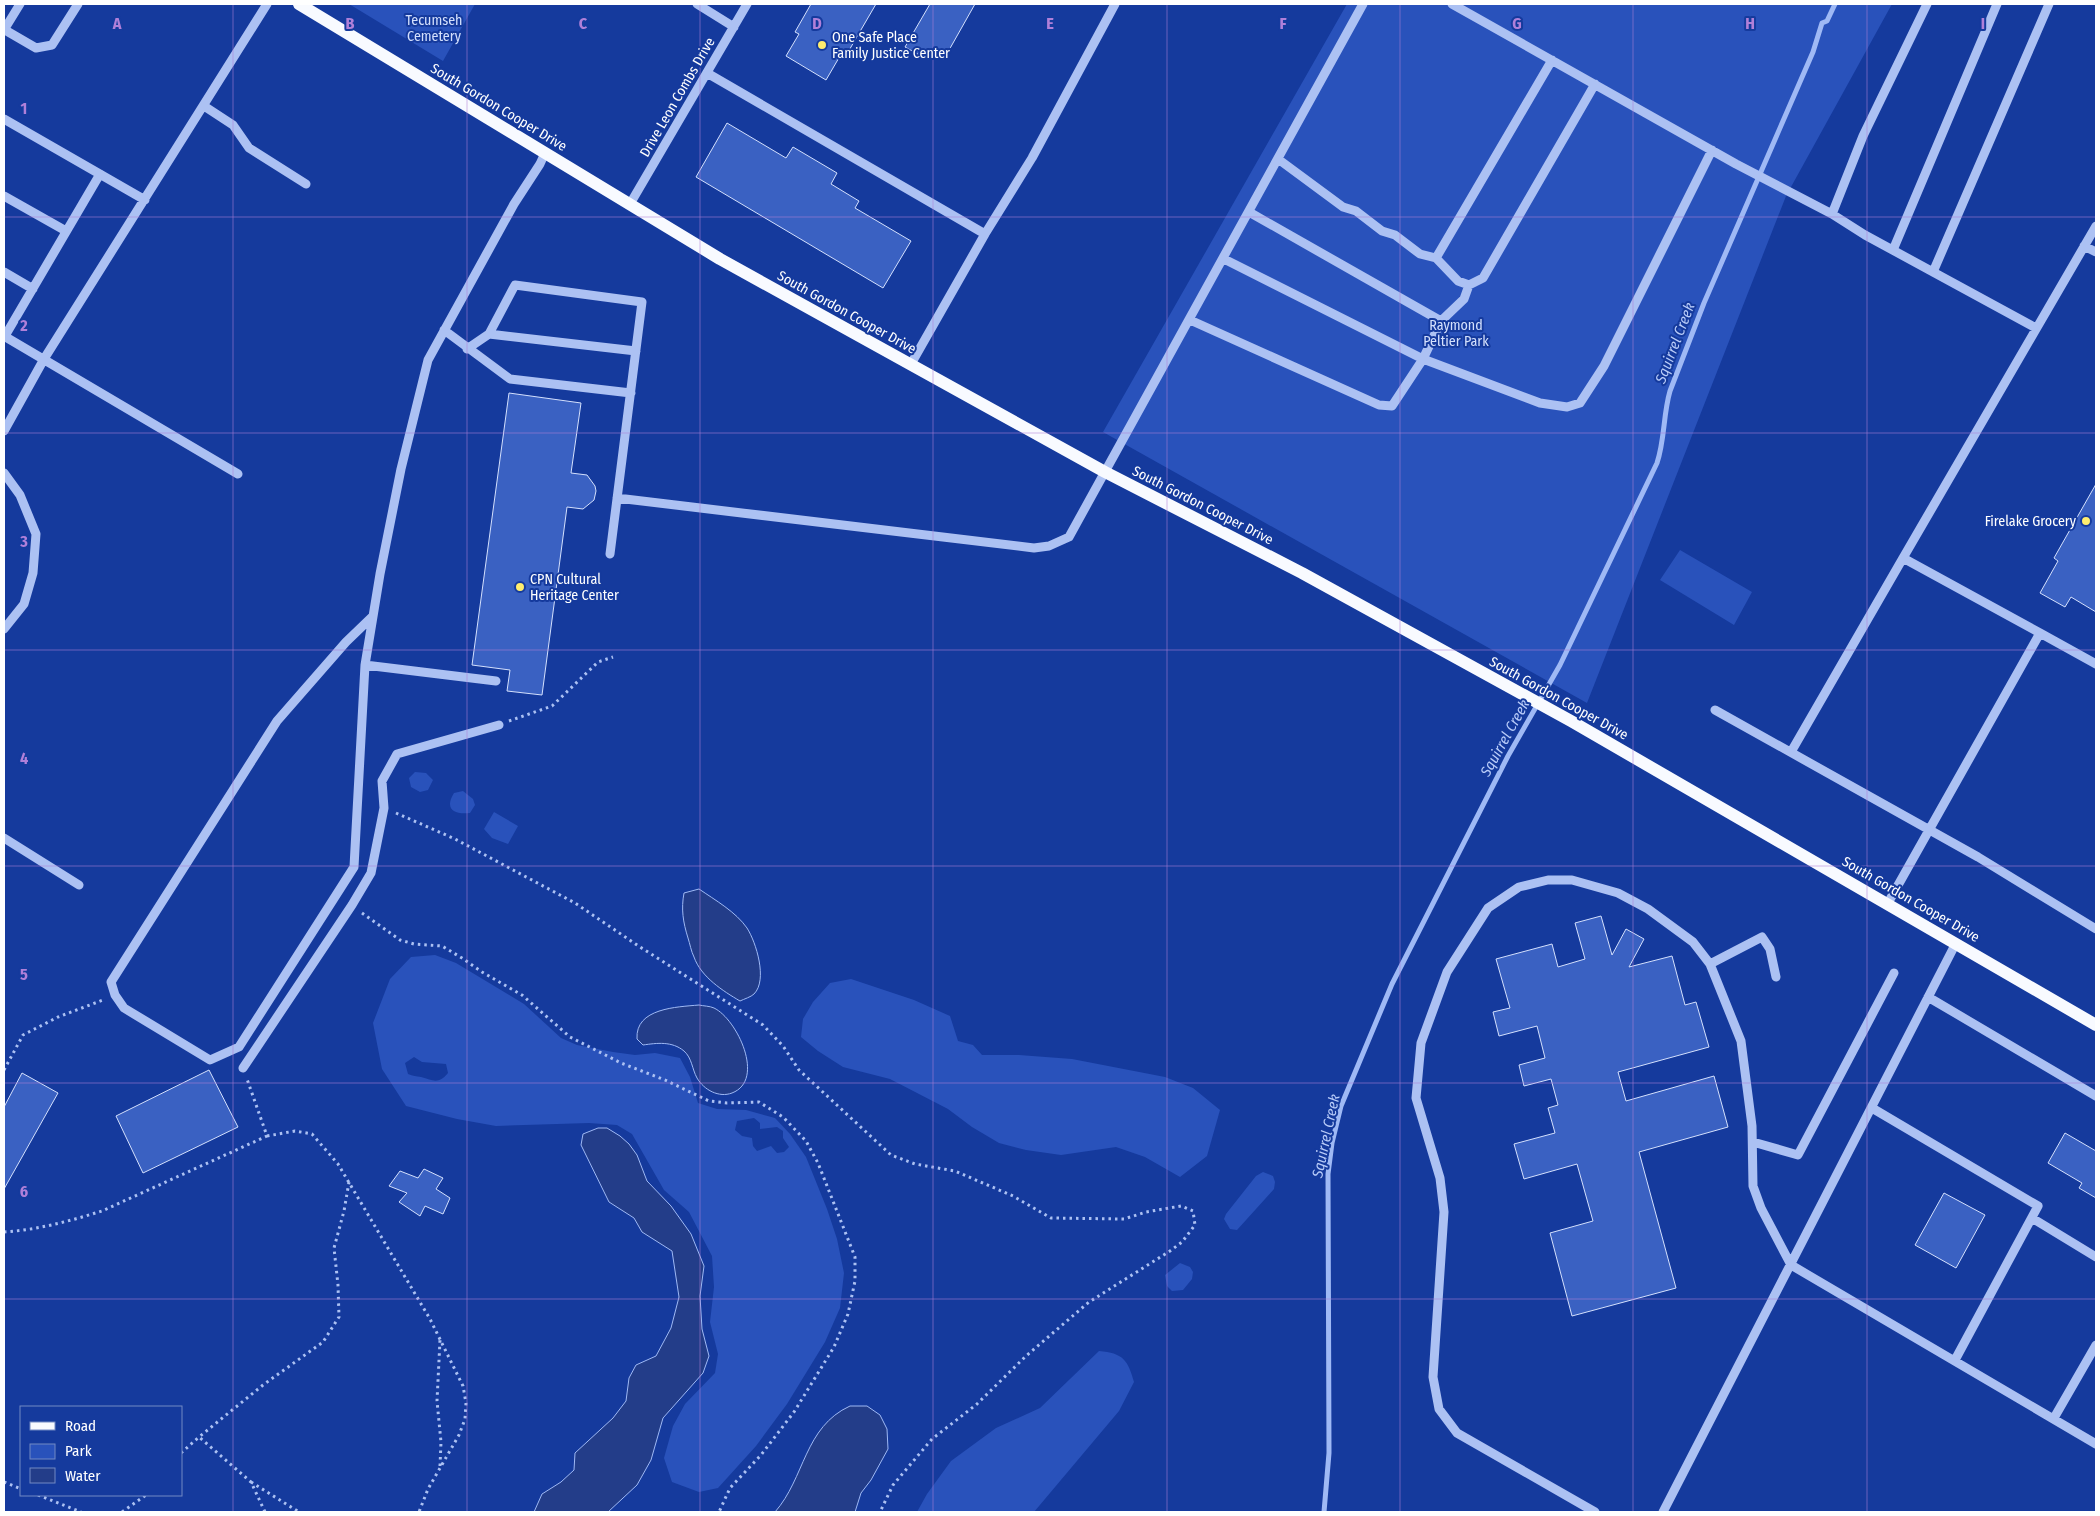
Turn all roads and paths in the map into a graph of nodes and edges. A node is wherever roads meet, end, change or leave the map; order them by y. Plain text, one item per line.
1 (20, 4) edge
2 (78, 4) edge
3 (267, 4) edge
4 (299, 4) edge
5 (697, 4) edge
6 (747, 4) edge
7 (1114, 4) edge
8 (1363, 4) edge
9 (1452, 4) edge
10 (1928, 4) edge
11 (1998, 4) edge
12 (2049, 4) edge
13 (734, 27) junction
14 (4, 30) edge
15 (1552, 60) junction
16 (707, 73) junction
17 (1595, 84) junction
18 (204, 106) junction
19 (4, 121) edge
20 (1712, 150) junction
21 (545, 153) junction
22 (1278, 159) junction
23 (100, 174) junction
24 (306, 184) dead end
25 (4, 196) edge
26 (145, 200) junction
27 (630, 204) junction
28 (1249, 212) junction
29 (1832, 214) junction
30 (2096, 226) edge
31 (66, 232) junction
32 (985, 234) junction
33 (2084, 246) junction
34 (1893, 250) junction
35 (2096, 252) edge
36 (1224, 258) junction
37 (1436, 258) junction
38 (4, 272) edge
39 (1934, 272) junction
40 (1468, 285) junction
41 (33, 289) junction
42 (1190, 320) junction
43 (1441, 322) junction
44 (2036, 328) junction
45 (444, 330) junction
46 (489, 334) junction
47 (4, 336) edge
48 (467, 349) junction
49 (636, 351) junction
50 (44, 359) junction
51 (1423, 359) junction
52 (911, 364) junction
53 (631, 393) junction
54 (4, 431) edge
55 (1105, 472) junction
56 (4, 473) edge
57 (238, 474) dead end
58 (617, 498) junction
59 (610, 554) dead end
60 (1903, 558) junction
61 (373, 616) junction
62 (4, 629) edge
63 (2040, 633) junction
64 (613, 657) dead end
65 (2096, 664) edge
66 (366, 665) junction
67 (496, 681) dead end
68 (1715, 710) dead end
69 (499, 725) joint
70 (1791, 752) junction
71 (384, 808) junction
72 (1929, 830) junction
73 (4, 838) edge
74 (79, 885) dead end
75 (1888, 903) junction
76 (352, 905) junction
77 (2096, 929) edge
78 (1956, 943) junction
79 (1710, 964) junction
80 (1894, 973) dead end
81 (1776, 977) dead end
82 (116, 995) junction
83 (1928, 998) junction
84 (2096, 1025) edge
85 (243, 1068) joint
86 (4, 1070) edge
87 (2096, 1096) edge
88 (1872, 1108) junction
89 (267, 1136) junction
90 (1753, 1142) junction
91 (349, 1182) junction
92 (2032, 1218) junction
93 (4, 1232) edge
94 (2096, 1257) edge
95 (1792, 1265) junction
96 (440, 1340) junction
97 (2096, 1345) edge
98 (1955, 1360) junction
99 (2054, 1418) junction
100 (199, 1437) junction
101 (2096, 1444) edge
102 (182, 1452) edge
103 (440, 1468) junction
104 (4, 1482) edge
105 (251, 1482) junction
106 (20, 1489) edge
107 (41, 1496) edge
108 (145, 1496) edge
109 (81, 1512) edge
110 (122, 1512) edge
111 (265, 1512) edge
112 (300, 1512) edge
113 (419, 1512) edge
114 (719, 1512) edge
115 (880, 1512) edge
116 (1595, 1512) edge
117 (1664, 1512) edge

1 - 14 street
2 - 14 street
3 - 18 street
4 - 21 main road, South Gordon Cooper Drive
5 - 13 street
6 - 13 street, Drive Leon Combs Drive
7 - 32 street
8 - 22 street
9 - 15 street
10 - 29 street
11 - 34 street
12 - 39 street
13 - 16 street, Drive Leon Combs Drive
15 - 17 street
15 - 37 street
16 - 27 street, Drive Leon Combs Drive
16 - 32 street
17 - 20 street
17 - 40 street
18 - 24 street
18 - 26 street
19 - 23 street
20 - 29 street
20 - 51 street
21 - 27 main road, South Gordon Cooper Drive
21 - 45 street
22 - 28 street
22 - 37 street
23 - 26 street
23 - 31 street
25 - 31 street
26 - 50 street
27 - 52 main road, South Gordon Cooper Drive
28 - 36 street
28 - 43 street
29 - 34 street
30 - 33 street
31 - 41 street
32 - 52 street
33 - 35 street
33 - 44 street
34 - 39 street
36 - 42 street
36 - 51 street
37 - 40 street
38 - 41 street
39 - 44 street
40 - 43 street
41 - 47 street
42 - 51 street
42 - 55 street
43 - 51 street
44 - 60 street
45 - 48 street
45 - 61 street
46 - 48 street
46 - 49 street
46 - 49 street
47 - 50 street
48 - 53 street
49 - 53 street
50 - 54 street
50 - 57 street
52 - 55 main road, South Gordon Cooper Drive
53 - 58 street
55 - 58 street
55 - 75 main road, South Gordon Cooper Drive
56 - 62 street
58 - 59 street
60 - 63 street
60 - 70 street
61 - 66 street
61 - 82 street
63 - 65 street
63 - 72 street
64 - 69 path
66 - 67 street
66 - 82 street
68 - 70 street
69 - 71 street
70 - 72 street
71 - 76 street
71 - 115 path
72 - 75 street
72 - 77 street
73 - 74 street
75 - 78 main road, South Gordon Cooper Drive
76 - 85 street
76 - 114 path
78 - 83 street
78 - 84 main road, South Gordon Cooper Drive
79 - 81 street
79 - 90 street
79 - 116 street
80 - 90 street
82 - 86 path
83 - 87 street
83 - 88 street
85 - 89 path
88 - 92 street
88 - 95 street
89 - 91 path
89 - 93 path
90 - 95 street
91 - 96 path
91 - 100 path
92 - 94 street
92 - 98 street
95 - 98 street
95 - 117 street
96 - 103 path
96 - 103 path
97 - 99 street
98 - 99 street
99 - 101 street
100 - 102 path
100 - 105 path
103 - 113 path
104 - 106 path
105 - 111 path
105 - 112 path
107 - 109 path
108 - 110 path

